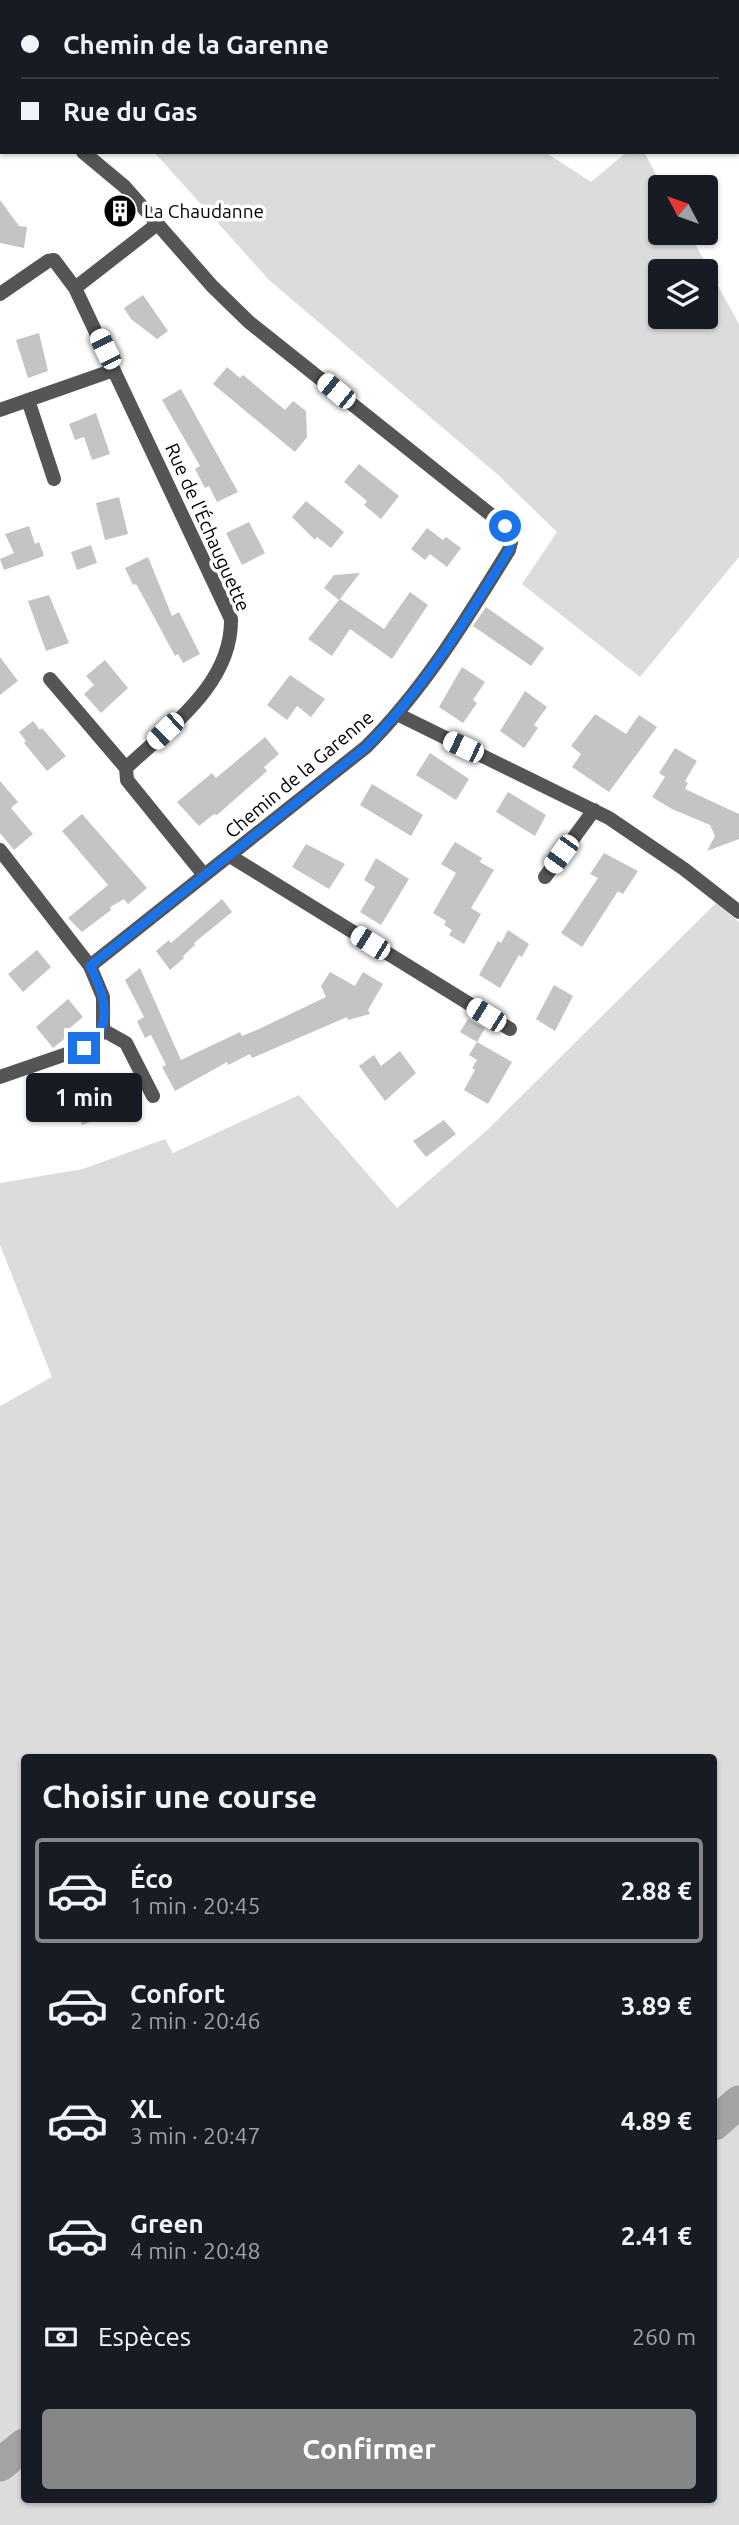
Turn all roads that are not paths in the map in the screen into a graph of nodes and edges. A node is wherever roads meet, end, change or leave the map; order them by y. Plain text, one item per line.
1 (85, 154) edge
2 (156, 225) junction
3 (75, 288) junction
4 (0, 294) edge
5 (114, 370) junction
6 (27, 400) junction
7 (0, 410) edge
8 (54, 479) dead end
9 (50, 679) dead end
10 (399, 715) junction
11 (126, 768) junction
12 (594, 810) junction
13 (0, 850) edge
14 (230, 856) junction
15 (204, 875) junction
16 (545, 877) dead end
17 (739, 912) edge
18 (90, 966) junction
19 (510, 1029) dead end
20 (103, 1030) junction
21 (0, 1077) edge
22 (153, 1096) dead end

1 - 2 street
2 - 3 street
2 - 10 street, Chemin de la Garenne
3 - 4 street, Rue de l'Échauguette
3 - 5 street, Rue de l'Échauguette
5 - 6 street
5 - 11 street, Rue de l'Échauguette
6 - 7 street
6 - 8 street
9 - 11 street
10 - 12 street
10 - 14 street, Chemin de la Garenne
11 - 15 street
12 - 16 street
12 - 17 street
13 - 18 street
14 - 15 street, Chemin de la Garenne
14 - 19 street
15 - 18 street, Chemin de la Garenne
18 - 20 street
20 - 21 street
20 - 22 street

